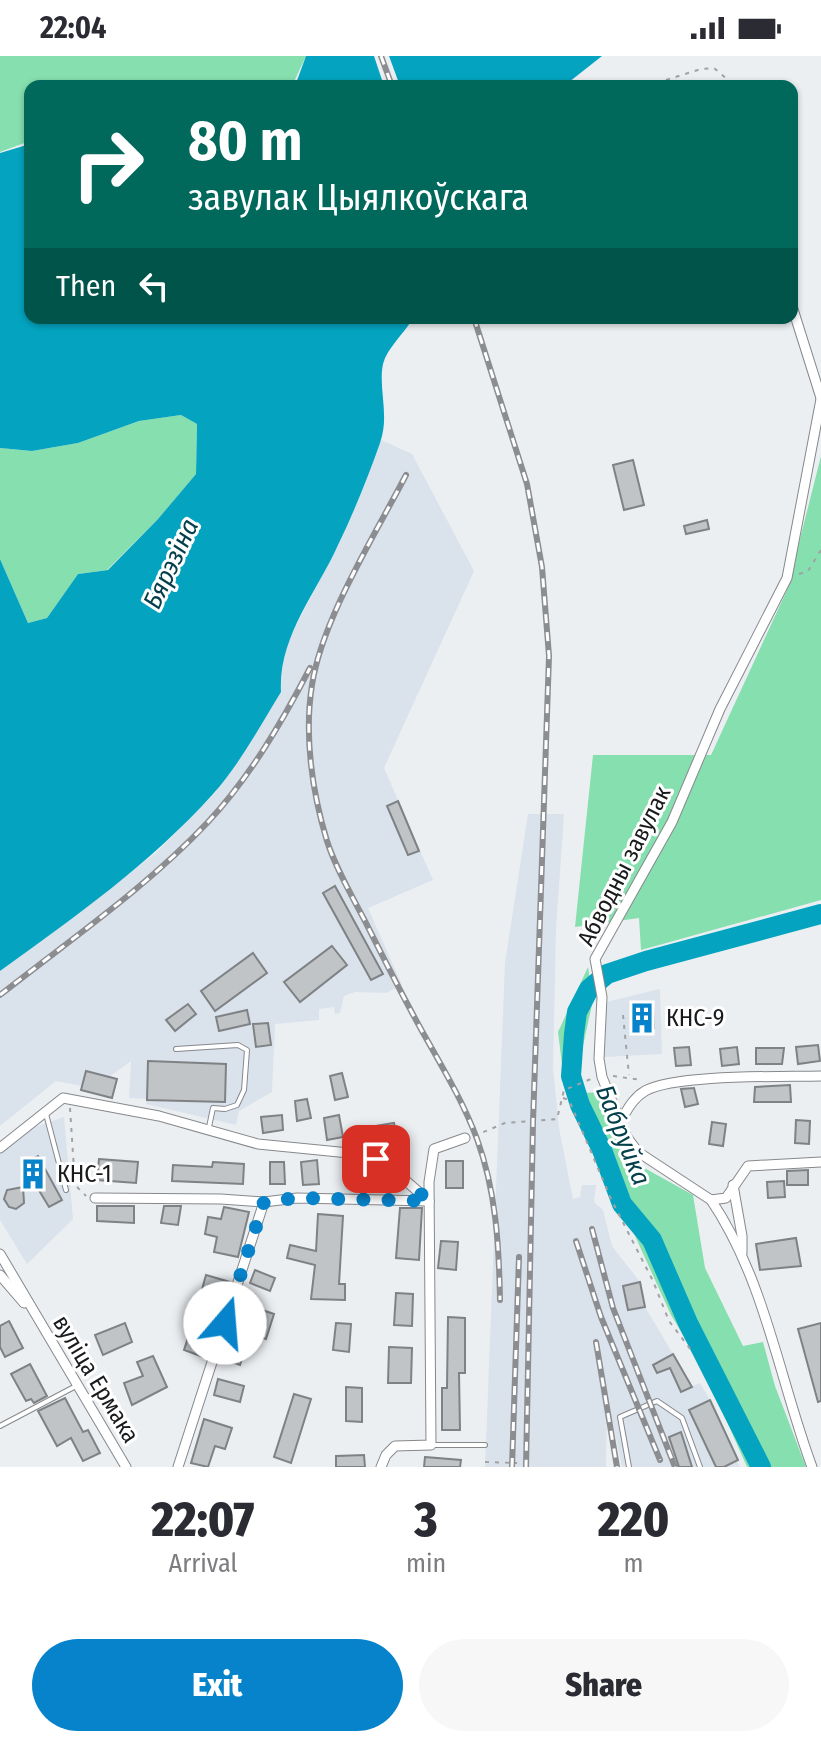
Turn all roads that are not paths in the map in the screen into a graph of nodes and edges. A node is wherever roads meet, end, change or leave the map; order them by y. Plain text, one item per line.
1 (798, 324) edge
2 (821, 399) edge
3 (176, 1049) dead end
4 (821, 1076) edge
5 (45, 1112) junction
6 (621, 1120) junction
7 (208, 1130) junction
8 (465, 1138) road end
9 (0, 1148) edge
10 (821, 1162) edge
11 (733, 1185) junction
12 (66, 1190) dead end
13 (95, 1198) road end
14 (711, 1200) junction
15 (429, 1201) junction
16 (264, 1202) junction
17 (0, 1254) edge
18 (742, 1256) junction
19 (0, 1275) edge
20 (32, 1311) junction
21 (79, 1384) junction
22 (0, 1426) edge
23 (431, 1445) junction
24 (485, 1445) dead end
25 (126, 1467) edge
26 (178, 1467) edge
27 (381, 1467) edge
28 (629, 1467) edge
29 (700, 1467) edge
30 (812, 1467) edge

1 - 2 street, Абводны завулак
2 - 6 street, Абводны завулак
3 - 7 lane
4 - 6 street
5 - 7 street
5 - 9 street
5 - 12 lane
6 - 14 street, Абводны завулак
7 - 15 street
8 - 15 street
10 - 11 street
11 - 14 street
11 - 18 street
13 - 16 street
14 - 18 street
15 - 16 street
15 - 23 street
16 - 26 street
17 - 20 street, вуліца Ермака
18 - 30 street
19 - 20 street, вуліца Ермака
20 - 21 street, вуліца Ермака
21 - 22 lane
21 - 25 street, вуліца Ермака
23 - 24 lane
23 - 27 street
28 - 29 lane

